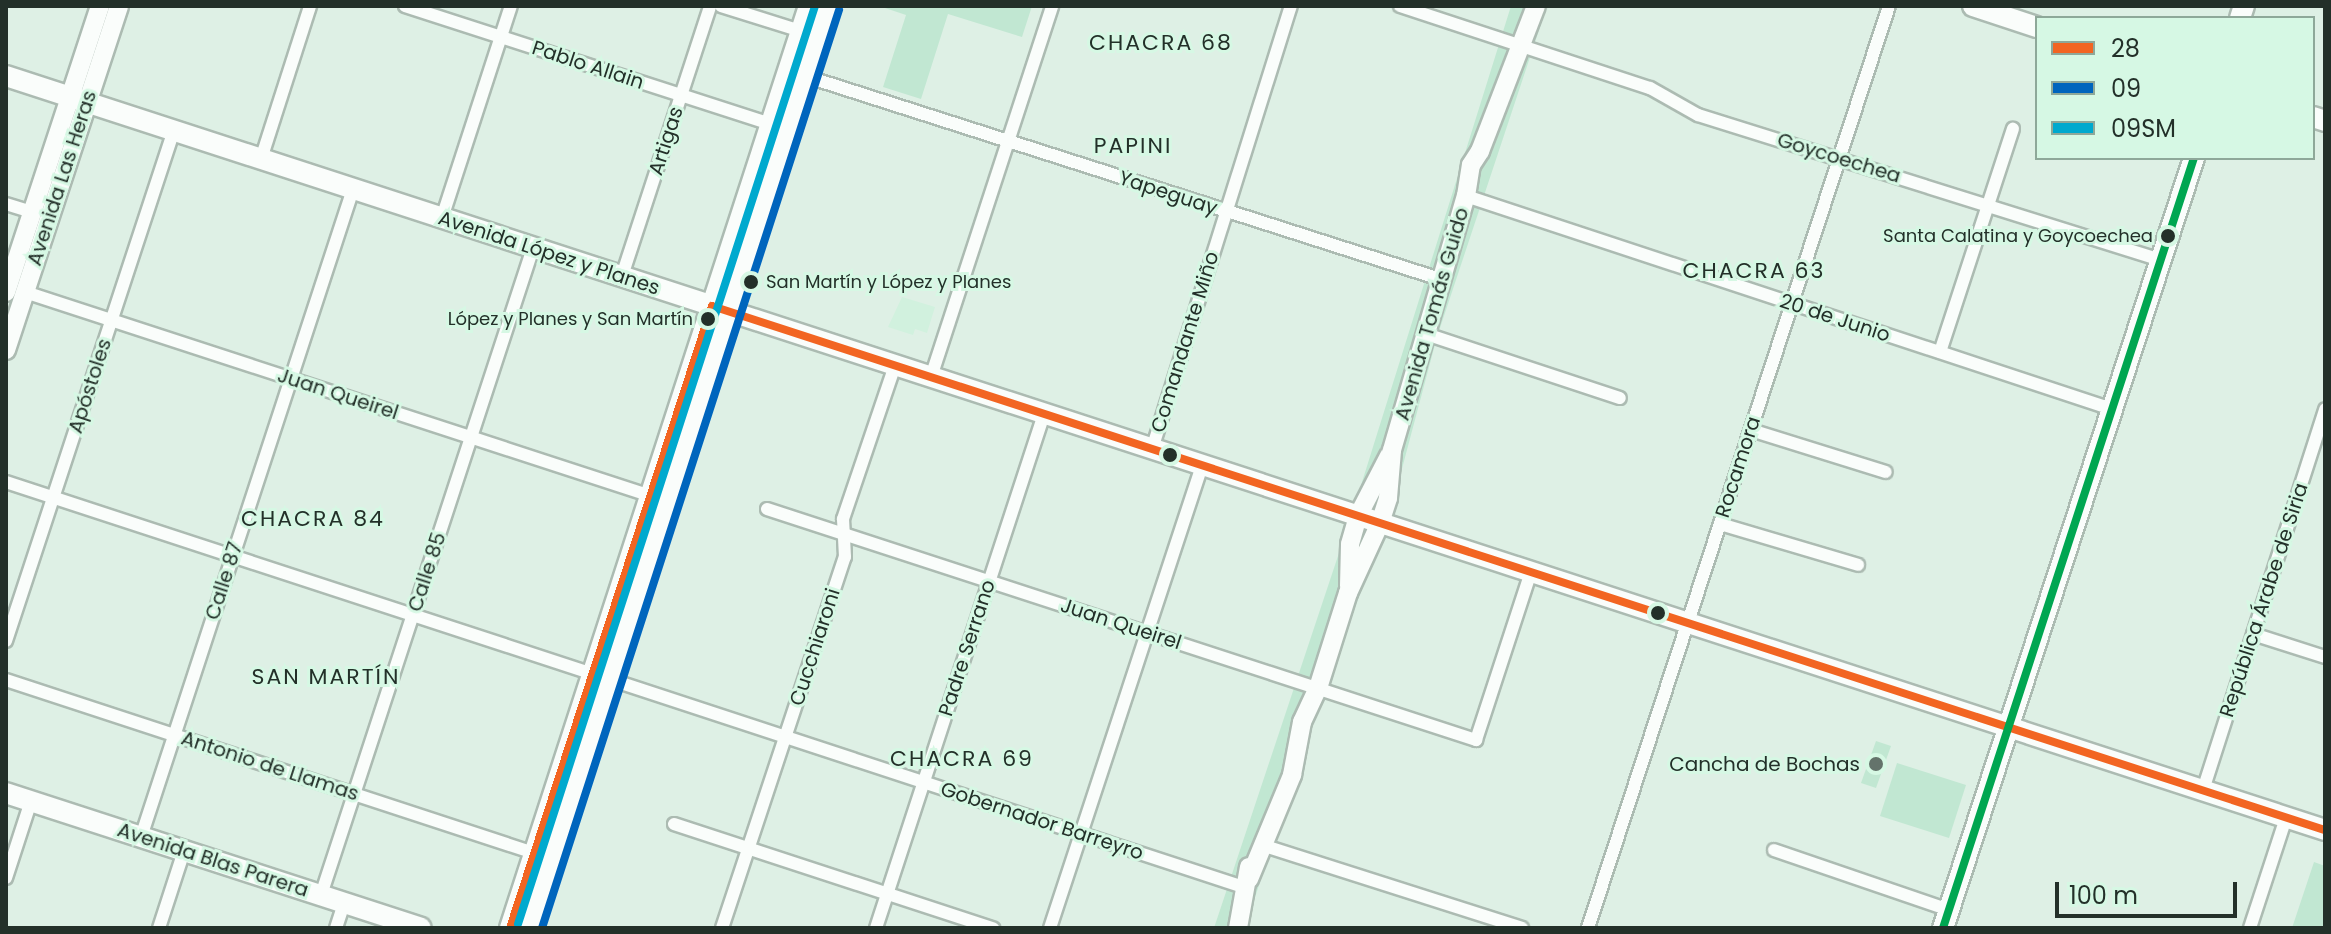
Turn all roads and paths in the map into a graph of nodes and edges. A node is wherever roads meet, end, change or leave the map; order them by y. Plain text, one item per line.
1 (100, 6) edge
2 (119, 6) edge
3 (310, 6) edge
4 (405, 6) edge
5 (511, 6) edge
6 (710, 6) edge
7 (721, 6) edge
8 (809, 6) edge
9 (828, 6) edge
10 (1052, 6) edge
11 (1291, 6) edge
12 (1400, 6) edge
13 (1536, 6) edge
14 (1889, 6) edge
15 (1973, 6) edge
16 (2008, 11) edge
17 (2035, 26) edge
18 (801, 31) junction
19 (501, 37) junction
20 (1521, 45) junction
21 (6, 76) edge
22 (805, 76) junction
23 (681, 95) junction
24 (79, 100) junction
25 (771, 124) junction
26 (2013, 129) dead end
27 (174, 130) junction
28 (1008, 142) junction
29 (261, 159) junction
30 (1839, 159) junction
31 (2193, 160) edge
32 (353, 189) junction
33 (1466, 196) junction
34 (6, 204) edge
35 (1989, 204) junction
36 (1226, 211) junction
37 (32, 212) junction
38 (442, 218) junction
39 (533, 248) junction
40 (2161, 260) junction
41 (622, 276) junction
42 (1440, 279) junction
43 (6, 292) edge
44 (25, 292) junction
45 (1792, 304) junction
46 (721, 308) junction
47 (112, 320) junction
48 (1426, 334) junction
49 (6, 350) edge
50 (1940, 352) junction
51 (895, 365) junction
52 (931, 377) junction
53 (291, 379) junction
54 (1620, 398) dead end
55 (2112, 409) junction
56 (2325, 409) edge
57 (1044, 414) junction
58 (1751, 430) junction
59 (472, 438) junction
60 (1152, 449) junction
61 (1392, 450) junction
62 (1202, 465) junction
63 (1886, 472) dead end
64 (6, 482) edge
65 (651, 496) junction
66 (53, 498) junction
67 (767, 509) dead end
68 (1358, 516) junction
69 (1380, 523) junction
70 (1720, 524) junction
71 (844, 534) junction
72 (233, 556) junction
73 (1858, 565) dead end
74 (1531, 572) junction
75 (989, 581) junction
76 (1348, 593) junction
77 (413, 615) junction
78 (1688, 623) junction
79 (1147, 633) junction
80 (2253, 634) junction
81 (6, 641) edge
82 (2325, 657) edge
83 (601, 676) junction
84 (6, 680) edge
85 (1318, 688) junction
86 (2008, 727) junction
87 (174, 735) junction
88 (785, 738) junction
89 (923, 783) junction
90 (2203, 790) junction
91 (6, 793) edge
92 (354, 794) junction
93 (31, 801) junction
94 (2286, 818) junction
95 (674, 824) dead end
96 (2325, 830) edge
97 (1081, 834) junction
98 (141, 837) junction
99 (748, 848) junction
100 (1261, 848) junction
101 (1774, 850) dead end
102 (184, 851) junction
103 (534, 853) junction
104 (6, 878) edge
105 (1247, 884) junction
106 (887, 894) junction
107 (321, 895) junction
108 (344, 903) junction
109 (1946, 919) edge
110 (159, 928) edge
111 (336, 928) edge
112 (421, 928) edge
113 (510, 928) edge
114 (529, 928) edge
115 (722, 928) edge
116 (876, 928) edge
117 (993, 928) edge
118 (1050, 928) edge
119 (1238, 928) edge
120 (1522, 928) edge
121 (1588, 928) edge
122 (2250, 928) edge

1 - 24 main road, Avenida Las Heras
2 - 24 main road, Avenida Las Heras
3 - 29 street
4 - 19 street, Pablo Allain
5 - 19 street
6 - 23 street, Artigas
7 - 18 street
8 - 18 main road
9 - 22 main road
10 - 28 street
11 - 36 street, Comandante Miño
12 - 20 street, Goycoechea
13 - 20 main road, Avenida Tomás Guido
14 - 30 street, Rocamora
15 - 16 main road
16 - 17 main road
18 - 25 main road
19 - 23 street, Pablo Allain
19 - 38 street
20 - 30 street, Goycoechea
20 - 33 main road, Avenida Tomás Guido
21 - 24 main road, Avenida López y Planes
22 - 28 street, Yapeguay
22 - 46 main road
23 - 25 street, Pablo Allain
23 - 41 street, Artigas
24 - 27 main road, Avenida López y Planes
24 - 37 main road, Avenida Las Heras
24 - 44 main road, Avenida Las Heras
25 - 46 main road
26 - 35 street
27 - 29 main road, Avenida López y Planes
27 - 47 street, Apóstoles
28 - 36 street, Yapeguay
28 - 52 street
29 - 32 main road, Avenida López y Planes
30 - 35 street, Goycoechea
30 - 45 street, Rocamora
31 - 40 main road
32 - 38 main road, Avenida López y Planes
32 - 53 street, Calle 87
33 - 42 main road, Avenida Tomás Guido
33 - 45 street, 20 de Junio
34 - 37 street
35 - 40 street, Goycoechea
35 - 50 street
36 - 42 street, Yapeguay
36 - 60 street, Comandante Miño
37 - 43 main road, Avenida Las Heras
38 - 39 main road, Avenida López y Planes
39 - 41 main road, Avenida López y Planes
39 - 59 street, Calle 85
40 - 55 main road
41 - 46 main road, Avenida López y Planes
42 - 48 main road, Avenida Tomás Guido
44 - 47 street, Juan Queirel
44 - 49 main road, Avenida Las Heras
45 - 50 street, 20 de Junio
45 - 58 street, Rocamora
46 - 51 main road, Avenida López y Planes
46 - 65 main road
46 - 83 main road
47 - 53 street, Juan Queirel
47 - 66 street, Apóstoles
48 - 54 street
48 - 61 main road, Avenida Tomás Guido
50 - 55 street, 20 de Junio
51 - 52 main road, Avenida López y Planes
51 - 71 street, Cucchiaroni
52 - 57 main road, Avenida López y Planes
53 - 59 street, Juan Queirel
53 - 72 street, Calle 87
55 - 86 main road
56 - 80 street, República Árabe de Siria
57 - 60 main road, Avenida López y Planes
57 - 75 street, Padre Serrano
58 - 63 street
58 - 70 street, Rocamora
59 - 65 street, Juan Queirel
59 - 77 street, Calle 85
60 - 62 main road, Avenida López y Planes
61 - 68 main road, Avenida Tomás Guido
61 - 69 main road, Avenida Tomás Guido
62 - 68 main road, Avenida López y Planes
62 - 79 street
64 - 66 street, Gobernador Barreyro
65 - 83 main road
66 - 72 street, Gobernador Barreyro
66 - 81 street, Apóstoles
67 - 71 street, Juan Queirel
68 - 69 main road, Avenida López y Planes
68 - 76 main road, Avenida Tomás Guido
69 - 74 main road, Avenida López y Planes
69 - 76 main road, Avenida Tomás Guido
70 - 73 street
70 - 78 street, Rocamora
71 - 75 street, Juan Queirel
71 - 88 street, Cucchiaroni
72 - 77 street, Gobernador Barreyro
72 - 87 street, Calle 87
74 - 78 main road, Avenida López y Planes
74 - 85 street, Juan Queirel
75 - 79 street, Juan Queirel
75 - 89 street, Padre Serrano
76 - 85 main road, Avenida Tomás Guido
77 - 83 street, Gobernador Barreyro
77 - 92 street, Calle 85
78 - 86 main road, Avenida López y Planes
78 - 121 street, Rocamora
79 - 85 street, Juan Queirel
79 - 97 street
80 - 82 street
80 - 90 street, República Árabe de Siria
83 - 88 street, Gobernador Barreyro
83 - 103 main road
83 - 114 main road
84 - 87 street, Antonio de Llamas
85 - 100 main road, Avenida Tomás Guido
86 - 90 main road, Avenida López y Planes
86 - 109 main road
87 - 92 street, Antonio de Llamas
87 - 98 street, Calle 87
88 - 89 street, Gobernador Barreyro
88 - 99 street, Cucchiaroni
89 - 97 street, Gobernador Barreyro
89 - 106 street, Padre Serrano
90 - 94 main road, Avenida López y Planes
91 - 93 main road, Avenida Blas Parera
92 - 103 street, Antonio de Llamas
92 - 107 street, Calle 85
93 - 98 main road, Avenida Blas Parera
93 - 104 street
94 - 96 main road, Avenida López y Planes
94 - 122 street
95 - 99 street
97 - 105 street, Gobernador Barreyro
97 - 118 street
98 - 102 main road, Avenida Blas Parera
99 - 106 street
99 - 115 street, Cucchiaroni
100 - 105 main road, Avenida Tomás Guido
100 - 120 street
101 - 109 street
102 - 107 main road, Avenida Blas Parera
102 - 110 street
103 - 113 main road
105 - 119 main road, Avenida Tomás Guido
106 - 116 street, Padre Serrano
106 - 117 street
107 - 108 main road, Avenida Blas Parera
108 - 111 street
108 - 112 main road, Avenida Blas Parera

